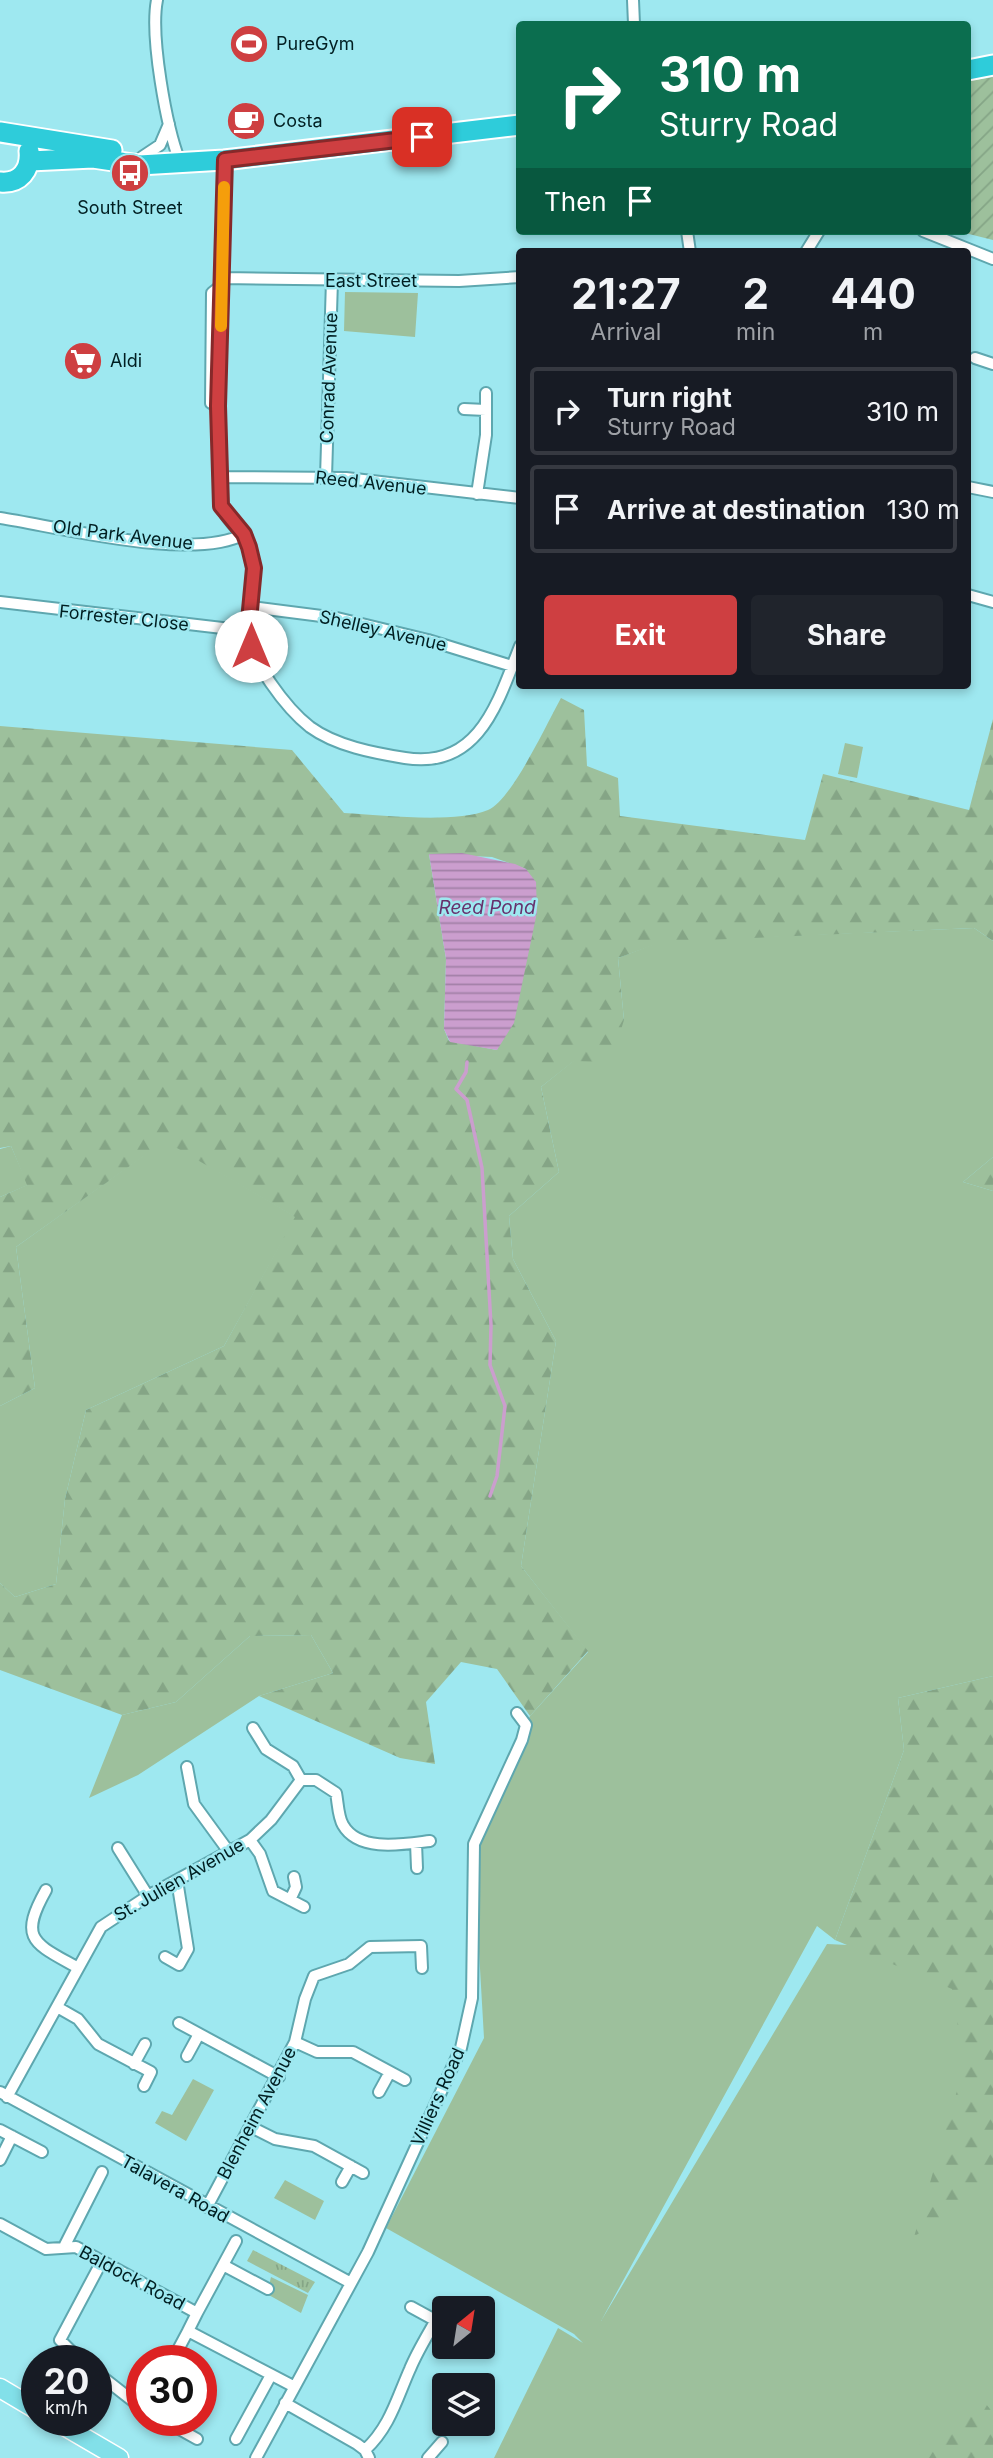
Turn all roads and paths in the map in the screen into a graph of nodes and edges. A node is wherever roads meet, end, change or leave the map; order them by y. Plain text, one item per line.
1 (157, 0) edge
2 (632, 0) edge
3 (634, 21) edge
4 (993, 65) edge
5 (971, 69) edge
6 (169, 124) junction
7 (516, 125) edge
8 (0, 132) edge
9 (21, 138) junction
10 (142, 156) junction
11 (225, 160) junction
12 (30, 161) junction
13 (175, 162) junction
14 (0, 182) edge
15 (933, 235) edge
16 (966, 248) edge
17 (971, 250) edge
18 (993, 259) edge
19 (516, 277) edge
20 (332, 280) junction
21 (222, 282) junction
22 (975, 358) dead end
23 (993, 364) edge
24 (486, 393) dead end
25 (464, 409) dead end
26 (486, 410) junction
27 (222, 477) junction
28 (326, 477) junction
29 (971, 488) edge
30 (993, 492) edge
31 (477, 494) junction
32 (516, 498) edge
33 (0, 518) edge
34 (244, 534) junction
35 (971, 596) edge
36 (0, 602) edge
37 (993, 602) edge
38 (251, 607) junction
39 (248, 631) junction
40 (516, 656) edge
41 (512, 666) junction
42 (517, 1713) dead end
43 (253, 1728) dead end
44 (187, 1768) dead end
45 (301, 1780) junction
46 (250, 1840) junction
47 (430, 1842) dead end
48 (416, 1843) junction
49 (118, 1847) dead end
50 (229, 1852) junction
51 (417, 1868) dead end
52 (294, 1877) dead end
53 (177, 1880) junction
54 (46, 1889) dead end
55 (148, 1896) junction
56 (290, 1900) junction
57 (304, 1907) dead end
58 (165, 1956) dead end
59 (78, 1968) junction
60 (422, 1968) dead end
61 (57, 2007) junction
62 (179, 2023) dead end
63 (199, 2034) junction
64 (295, 2042) junction
65 (145, 2044) dead end
66 (187, 2056) dead end
67 (135, 2064) junction
68 (390, 2072) junction
69 (279, 2077) junction
70 (405, 2080) dead end
71 (144, 2086) dead end
72 (379, 2092) dead end
73 (3, 2095) edge
74 (251, 2127) junction
75 (0, 2130) edge
76 (12, 2136) junction
77 (41, 2152) dead end
78 (0, 2160) edge
79 (351, 2166) junction
80 (102, 2172) dead end
81 (363, 2173) dead end
82 (342, 2182) dead end
83 (207, 2207) junction
84 (0, 2224) edge
85 (236, 2241) dead end
86 (65, 2245) junction
87 (102, 2261) junction
88 (223, 2265) junction
89 (351, 2283) junction
90 (268, 2289) dead end
91 (411, 2307) dead end
92 (197, 2313) junction
93 (432, 2318) edge
94 (188, 2331) junction
95 (432, 2335) edge
96 (65, 2345) edge
97 (181, 2345) edge
98 (271, 2375) junction
99 (293, 2386) junction
100 (0, 2388) edge
101 (21, 2400) edge
102 (285, 2403) junction
103 (82, 2436) edge
104 (192, 2436) edge
105 (197, 2439) dead end
106 (236, 2439) dead end
107 (442, 2442) dead end
108 (367, 2454) edge
109 (120, 2458) edge
110 (256, 2458) edge
111 (428, 2458) edge

1 - 6 street
2 - 3 street
4 - 5 highway
6 - 10 street
6 - 13 street
7 - 11 highway
8 - 9 highway
9 - 10 highway
9 - 12 highway
10 - 13 highway
11 - 13 highway
11 - 21 street
12 - 13 highway
12 - 14 highway
15 - 16 street
17 - 18 street
19 - 20 street, East Street
20 - 21 street, East Street
20 - 28 street, Conrad Avenue
21 - 27 street
22 - 23 street
24 - 26 street
25 - 26 street
26 - 31 street
27 - 28 street, Reed Avenue
27 - 34 street
28 - 31 street, Reed Avenue
29 - 30 street
31 - 32 street, Reed Avenue
33 - 34 street, Old Park Avenue
34 - 38 street
35 - 37 street
36 - 39 street, Forrester Close
38 - 39 street
38 - 41 street, Shelley Avenue
39 - 41 street
40 - 41 street
42 - 89 street, Villiers Road
43 - 45 street
44 - 50 street
45 - 46 street, St. Julien Avenue
45 - 48 street
46 - 50 street, St. Julien Avenue
46 - 56 street
47 - 48 street
48 - 51 street
49 - 55 street
50 - 53 street, St. Julien Avenue
52 - 56 street
53 - 55 street, St. Julien Avenue
53 - 58 street
54 - 59 street
55 - 59 street, St. Julien Avenue
56 - 57 street
59 - 61 street, St. Julien Avenue
60 - 64 street, Blenheim Avenue
61 - 67 street
61 - 73 street, St. Julien Avenue
62 - 63 street
63 - 66 street
63 - 69 street
64 - 68 street
64 - 69 street, Blenheim Avenue
65 - 67 street
67 - 71 street
68 - 70 street
68 - 72 street
69 - 74 street, Blenheim Avenue
73 - 83 street, Talavera Road
74 - 79 street
74 - 83 street, Blenheim Avenue
75 - 76 street
76 - 77 street
76 - 78 street
79 - 81 street
79 - 82 street
80 - 86 street
83 - 89 street, Talavera Road
84 - 86 street, Baldock Road
85 - 88 street
86 - 87 street, Baldock Road
87 - 92 street, Baldock Road
87 - 96 street
88 - 90 street
88 - 92 street
89 - 99 street, Villiers Road
91 - 93 street
92 - 94 street, Baldock Road
94 - 97 street
94 - 98 street, Baldock Road
95 - 108 street
98 - 99 street, Baldock Road
98 - 106 street
99 - 102 street, Villiers Road
100 - 101 main road
102 - 108 street
102 - 110 street, Villiers Road
103 - 109 main road
104 - 105 street
107 - 111 street

